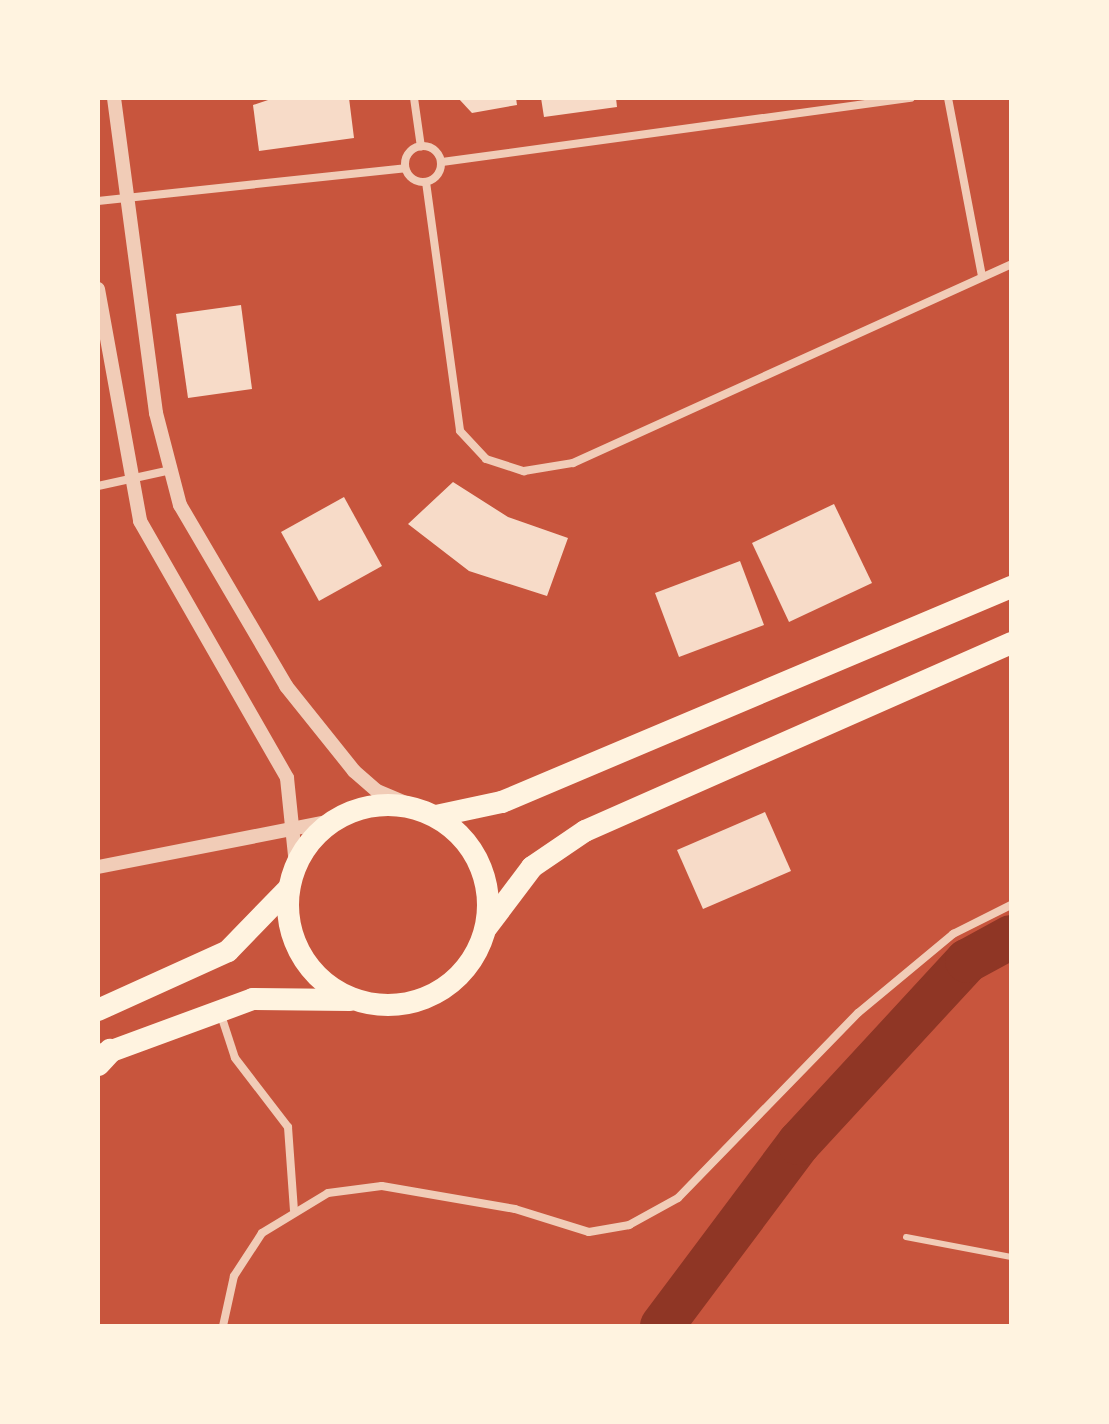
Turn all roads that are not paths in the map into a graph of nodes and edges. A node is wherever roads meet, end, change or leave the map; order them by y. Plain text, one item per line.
1 (114, 98) edge
2 (414, 98) edge
3 (911, 98) edge
4 (948, 98) edge
5 (421, 147) junction
6 (442, 162) junction
7 (405, 168) junction
8 (426, 182) junction
9 (127, 197) junction
10 (98, 201) edge
11 (1011, 264) edge
12 (982, 276) junction
13 (98, 289) edge
14 (166, 471) junction
15 (129, 481) junction
16 (98, 486) edge
17 (1011, 587) edge
18 (1011, 643) edge
19 (428, 812) junction
20 (333, 821) junction
21 (297, 829) junction
22 (296, 865) junction
23 (98, 867) edge
24 (289, 888) junction
25 (1011, 905) edge
26 (486, 928) junction
27 (357, 1001) junction
28 (219, 1008) junction
29 (98, 1010) edge
30 (102, 1057) edge
31 (294, 1210) junction
32 (906, 1237) dead end
33 (1011, 1257) edge
34 (223, 1326) edge

1 - 9 street
2 - 5 street
3 - 6 street
4 - 12 street
5 - 6 street
5 - 7 street
6 - 8 street
7 - 8 street
7 - 9 street
8 - 12 street
9 - 10 street
9 - 14 street
11 - 12 street
13 - 15 street
14 - 15 street
14 - 19 street
15 - 16 street
15 - 21 street
17 - 19 highway
18 - 26 highway
19 - 20 highway
19 - 26 highway
20 - 21 street
20 - 22 highway
21 - 22 street
21 - 23 street
22 - 24 highway
24 - 27 highway
24 - 29 highway
25 - 31 street
26 - 27 highway
27 - 28 highway
28 - 30 highway
28 - 31 street
31 - 34 street
32 - 33 lane

